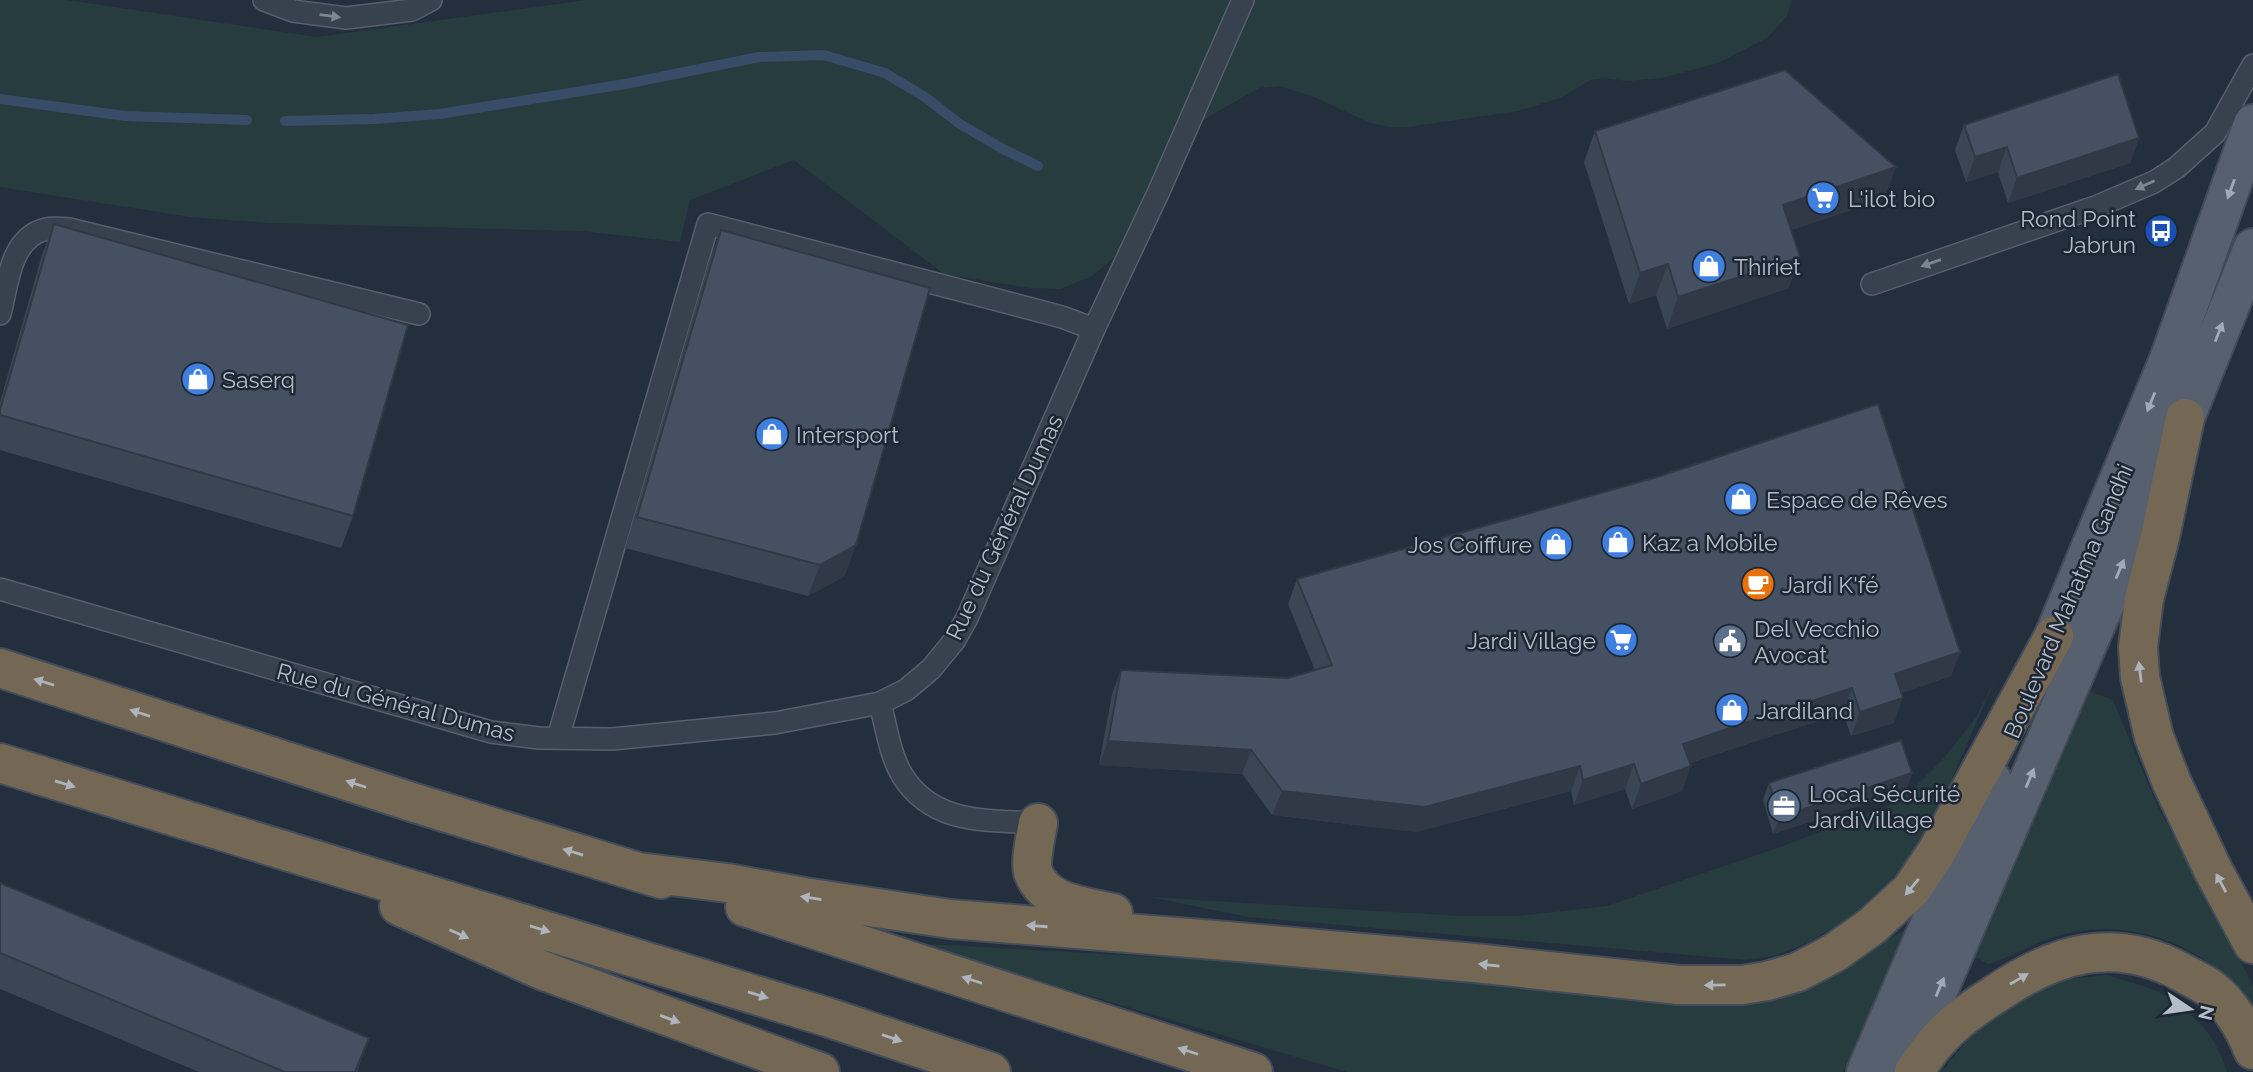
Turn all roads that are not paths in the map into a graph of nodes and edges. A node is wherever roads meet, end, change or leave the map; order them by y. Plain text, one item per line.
1 (264, 0) edge
2 (430, 0) edge
3 (1243, 0) edge
4 (2253, 65) edge
5 (2253, 124) edge
6 (2253, 248) edge
7 (1872, 284) dead end
8 (0, 314) edge
9 (419, 314) dead end
10 (1094, 328) junction
11 (2185, 418) junction
12 (0, 589) edge
13 (2054, 636) junction
14 (0, 668) edge
15 (880, 703) junction
16 (558, 738) junction
17 (0, 763) edge
18 (1038, 823) joint
19 (311, 859) junction
20 (639, 872) junction
21 (1227, 941) junction
22 (2253, 944) edge
23 (2253, 1050) edge
24 (820, 1072) edge
25 (991, 1072) edge
26 (1253, 1072) edge
27 (1866, 1072) edge
28 (1903, 1072) edge
29 (1914, 1072) edge

1 -> 2 lane
3 - 10 lane, Rue du Général Dumas
4 -> 7 lane
5 -> 13 main road, Boulevard Mahatma Gandhi
11 -> 6 main road, Boulevard Mahatma Gandhi
8 - 9 lane
10 - 15 lane, Rue du Général Dumas
10 - 16 lane
22 -> 11 highway
28 -> 11 main road, Boulevard Mahatma Gandhi
12 - 16 lane, Rue du Général Dumas
13 -> 21 highway
13 - 27 main road, Boulevard Mahatma Gandhi
20 -> 14 highway
15 - 16 lane, Rue du Général Dumas
15 - 18 lane
17 -> 19 highway
18 - 21 highway
19 -> 24 highway
19 -> 25 highway
21 -> 20 highway
26 -> 20 highway
29 -> 23 highway

